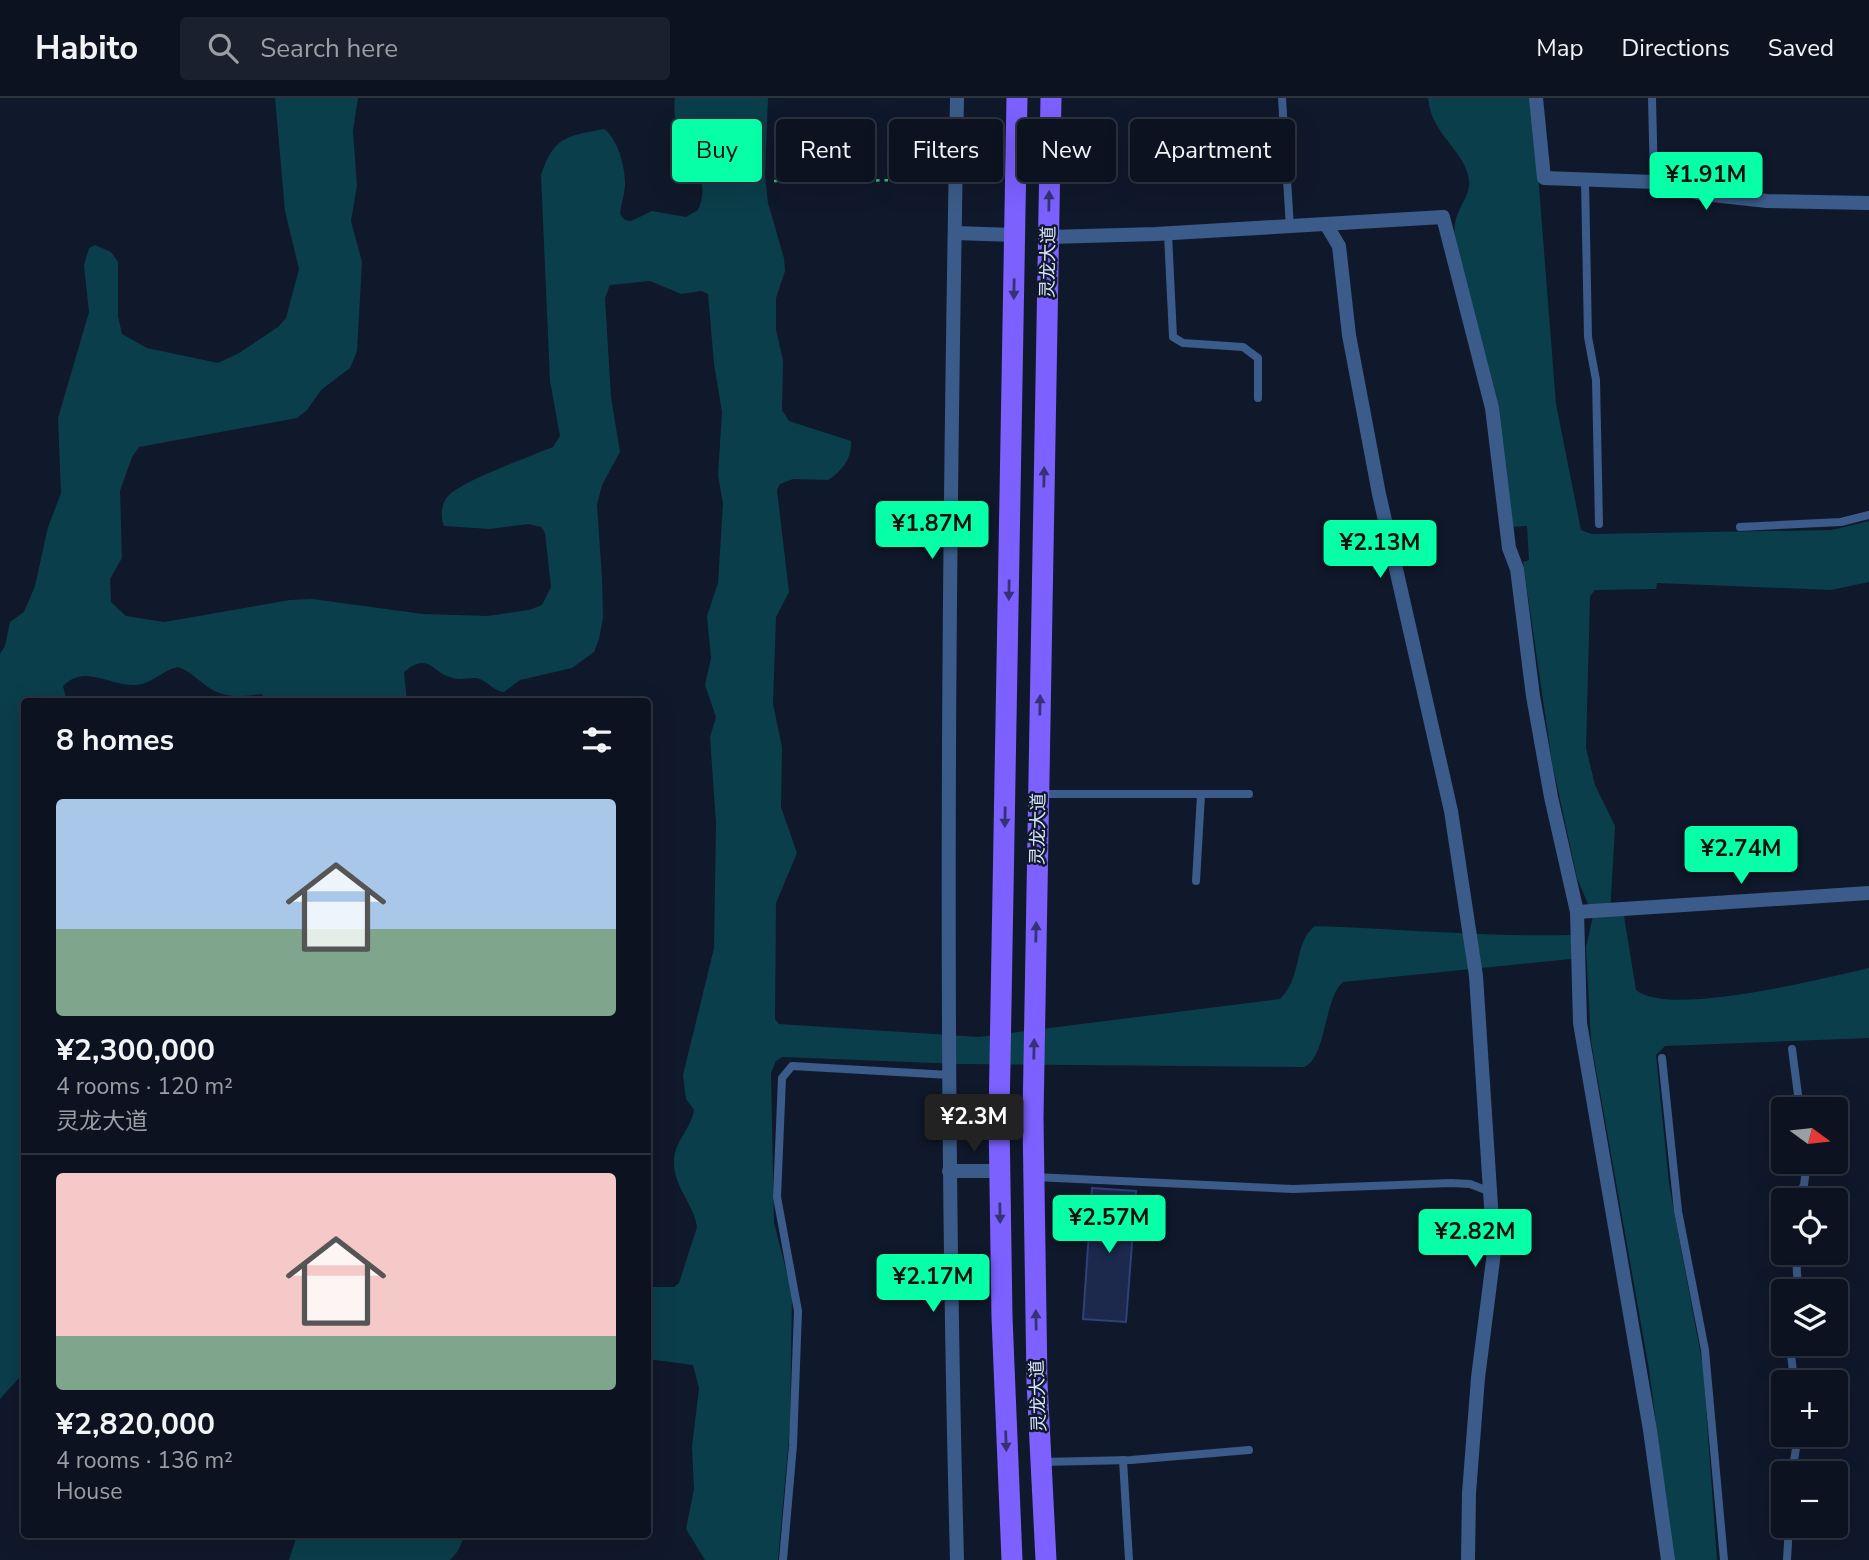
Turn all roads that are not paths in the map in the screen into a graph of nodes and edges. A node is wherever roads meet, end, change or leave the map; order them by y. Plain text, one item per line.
1 (957, 98) edge
2 (1017, 98) edge
3 (1051, 98) edge
4 (1282, 98) edge
5 (1535, 98) edge
6 (1652, 98) edge
7 (1585, 180) junction
8 (1654, 181) junction
9 (1869, 203) edge
10 (1327, 226) junction
11 (1290, 228) junction
12 (955, 233) junction
13 (1168, 234) junction
14 (1015, 235) junction
15 (1049, 237) junction
16 (1258, 398) dead end
17 (1869, 515) edge
18 (1599, 524) dead end
19 (1740, 527) dead end
20 (1039, 794) junction
21 (1249, 794) dead end
22 (1201, 795) junction
23 (1196, 881) dead end
24 (1869, 892) edge
25 (1583, 912) junction
26 (1793, 1049) dead end
27 (1662, 1058) dead end
28 (950, 1072) junction
29 (1799, 1097) edge
30 (949, 1171) junction
31 (1000, 1171) junction
32 (1034, 1177) junction
33 (1491, 1192) junction
34 (1249, 1450) dead end
35 (1123, 1460) junction
36 (1041, 1462) junction
37 (1788, 1538) edge
38 (783, 1560) edge
39 (957, 1560) edge
40 (1012, 1560) edge
41 (1046, 1560) edge
42 (1129, 1560) edge
43 (1468, 1560) edge
44 (1668, 1560) edge
45 (1724, 1560) edge
46 (1787, 1560) edge

1 - 12 street
2 - 14 main road, 灵龙大道
15 -> 3 main road, 灵龙大道
4 - 11 lane
5 - 7 street
6 - 8 lane
7 - 8 street
7 - 18 lane
8 - 9 street
10 - 11 street
10 - 25 street
10 - 33 street
11 - 13 street
12 - 14 street
12 - 28 street
13 - 15 street
13 - 16 lane
14 -> 31 main road, 灵龙大道
20 -> 15 main road, 灵龙大道
17 - 19 lane
20 - 22 lane
32 -> 20 main road, 灵龙大道
21 - 22 lane
22 - 23 lane
24 - 25 street
25 - 44 street
26 - 29 lane
27 - 45 lane
28 - 30 street
28 - 38 lane
30 - 31 street
30 - 39 street
31 -> 40 main road, 灵龙大道
32 - 33 lane
36 -> 32 main road, 灵龙大道
33 - 43 street
34 - 35 lane
35 - 36 lane
35 - 42 lane
36 - 41 main road, 灵龙大道
37 - 46 lane

